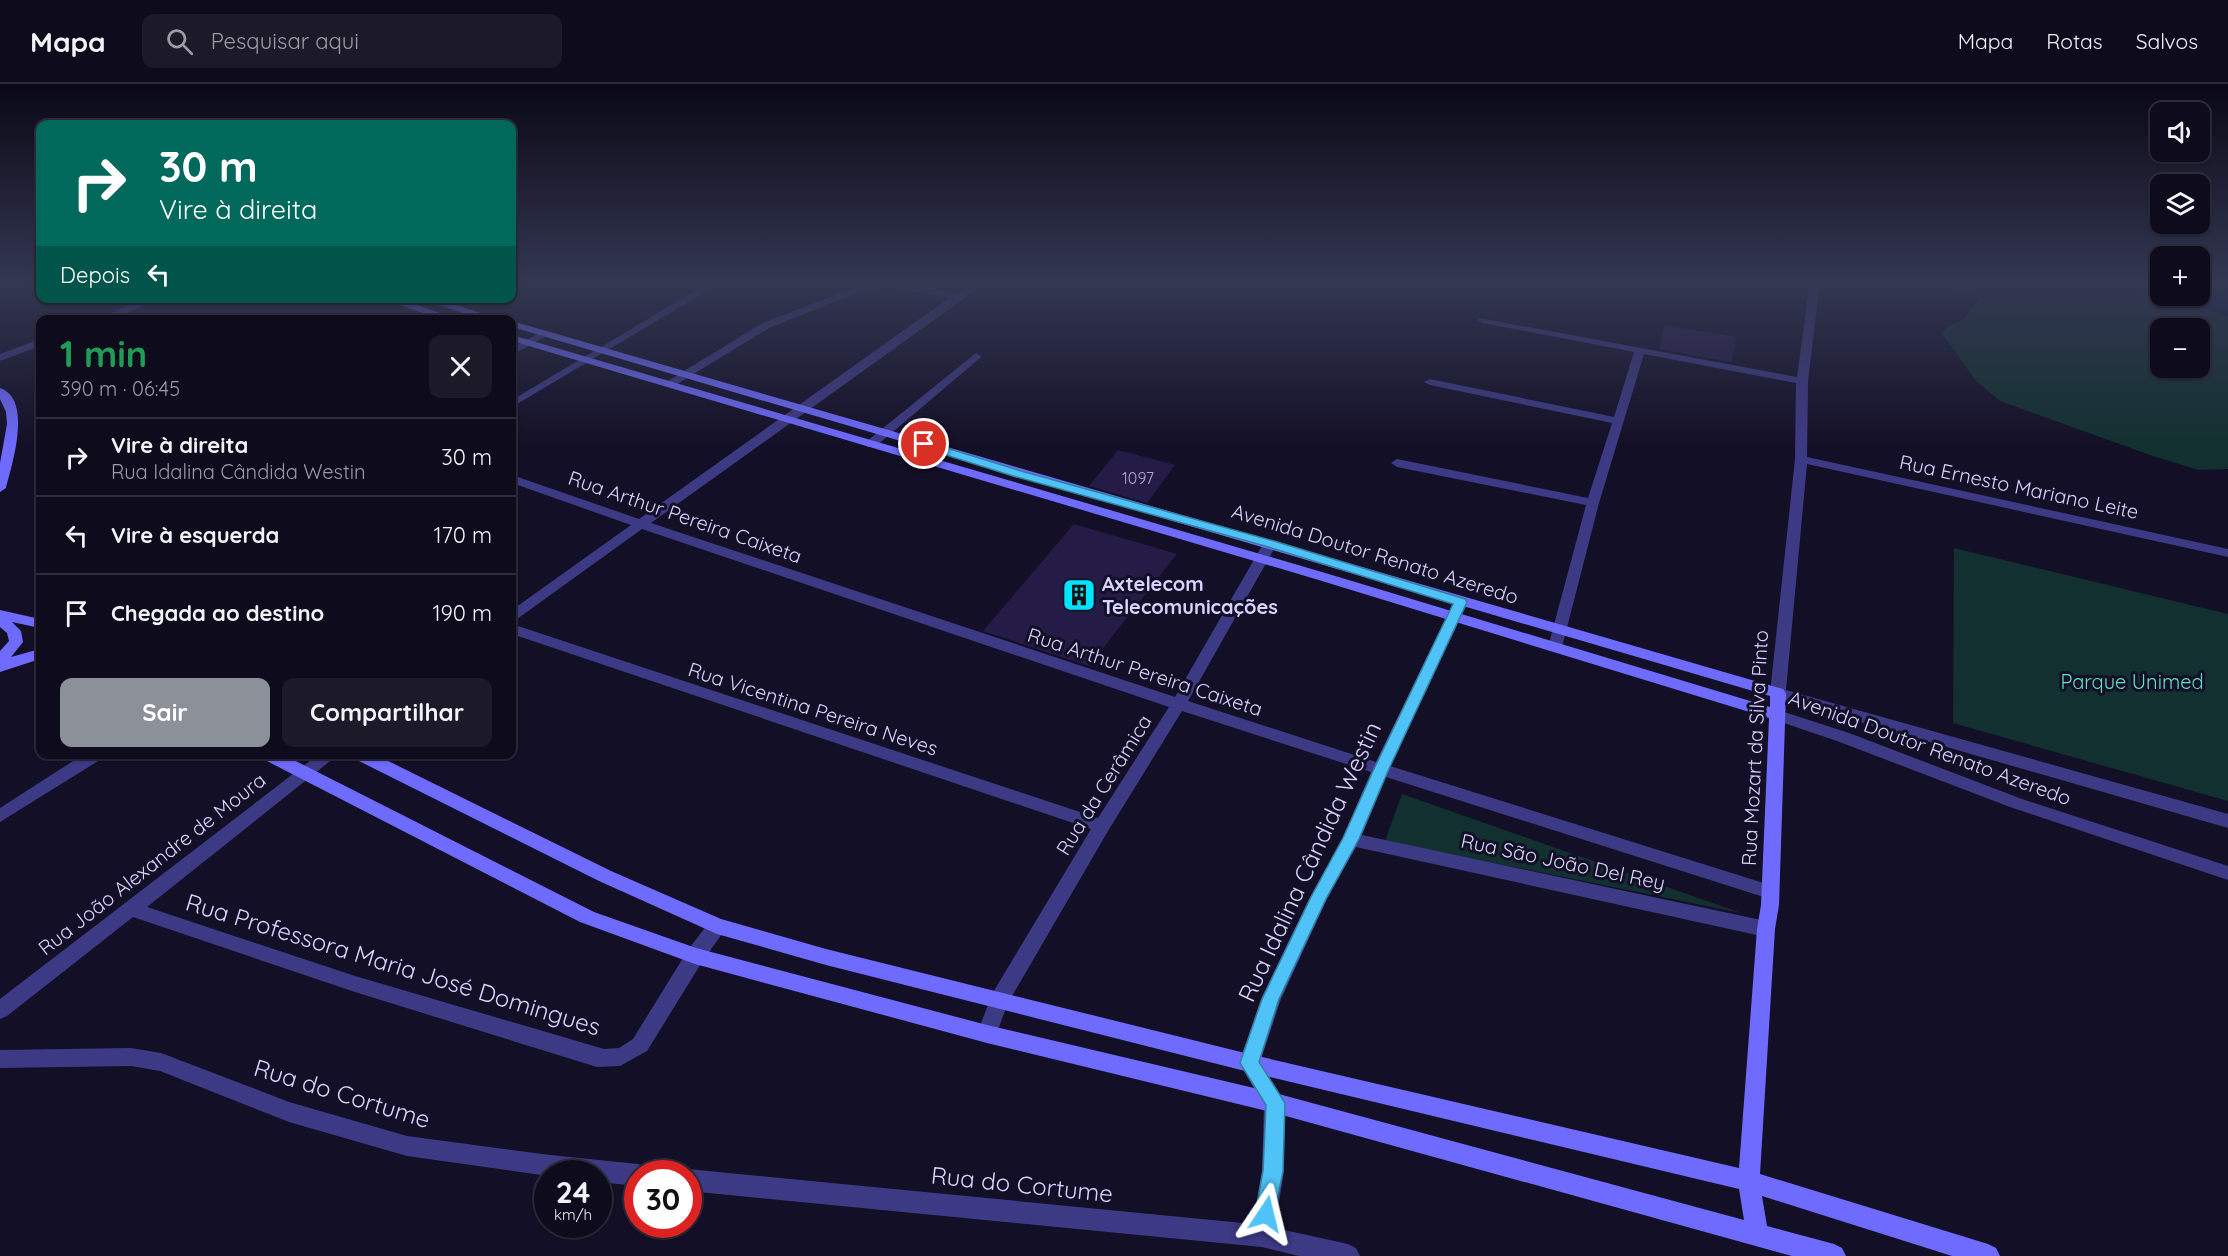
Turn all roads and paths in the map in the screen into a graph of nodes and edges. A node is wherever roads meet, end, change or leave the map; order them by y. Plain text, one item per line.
1 (538, 337) edge
2 (552, 337) edge
3 (626, 337) edge
4 (748, 337) edge
5 (902, 337) edge
6 (1568, 337) edge
7 (1808, 337) edge
8 (516, 339) edge
9 (527, 343) junction
10 (36, 344) edge
11 (516, 350) edge
12 (602, 351) junction
13 (1640, 351) junction
14 (976, 356) dead end
15 (0, 358) edge
16 (586, 360) junction
17 (687, 374) junction
18 (1802, 381) junction
19 (1430, 382) dead end
20 (670, 384) junction
21 (0, 391) edge
22 (748, 392) junction
23 (516, 402) edge
24 (730, 403) junction
25 (804, 408) junction
26 (786, 419) junction
27 (1618, 422) junction
28 (857, 424) junction
29 (885, 432) junction
30 (843, 435) junction
31 (871, 444) junction
32 (924, 444) junction
33 (911, 456) junction
34 (968, 458) junction
35 (1801, 459) junction
36 (1397, 463) dead end
37 (955, 469) junction
38 (1017, 473) junction
39 (516, 480) edge
40 (1006, 484) junction
41 (0, 488) edge
42 (1080, 491) junction
43 (1069, 502) junction
44 (1593, 503) junction
45 (1180, 519) junction
46 (641, 525) junction
47 (1169, 533) junction
48 (1270, 544) junction
49 (2228, 553) edge
50 (1260, 558) junction
51 (1333, 564) junction
52 (1327, 578) junction
53 (1395, 581) junction
54 (1388, 598) junction
55 (1457, 610) junction
56 (516, 613) edge
57 (0, 618) edge
58 (36, 620) edge
59 (516, 629) edge
60 (1560, 631) junction
61 (1555, 647) junction
62 (36, 655) edge
63 (0, 661) edge
64 (0, 668) edge
65 (1778, 693) junction
66 (1178, 705) junction
67 (1776, 714) junction
68 (1869, 720) junction
69 (1868, 748) junction
70 (89, 759) edge
71 (277, 759) edge
72 (325, 759) edge
73 (369, 759) edge
74 (1380, 771) junction
75 (306, 774) junction
76 (0, 816) edge
77 (2228, 821) edge
78 (1102, 826) junction
79 (1351, 839) junction
80 (2228, 873) edge
81 (1770, 892) junction
82 (130, 909) junction
83 (717, 926) junction
84 (1766, 929) junction
85 (695, 956) junction
86 (999, 1000) junction
87 (0, 1010) edge
88 (987, 1034) junction
89 (0, 1059) edge
90 (1249, 1063) junction
91 (1275, 1103) junction
92 (624, 1174) edge
93 (702, 1181) edge
94 (1749, 1182) junction
95 (1757, 1234) junction
96 (1262, 1236) junction
97 (1348, 1256) edge
98 (1834, 1256) edge
99 (1988, 1256) edge

1 - 9 street
2 - 12 street, Avenida Doutor Renato Azeredo
3 - 12 street
4 - 17 street
5 - 25 street
6 - 13 street
7 - 18 street, Rua Mozart da Silva Pinto
8 - 9 street, Avenida Doutor Renato Azeredo
9 - 11 street
9 - 16 street, Avenida Doutor Renato Azeredo
10 - 15 street
12 - 16 street
12 - 17 street, Avenida Doutor Renato Azeredo
13 - 18 street
13 - 27 street
14 - 29 street
16 - 20 street, Avenida Doutor Renato Azeredo
16 - 23 street
17 - 20 street
17 - 22 street, Avenida Doutor Renato Azeredo
18 - 35 street, Rua Mozart da Silva Pinto
19 - 27 street
20 - 24 street, Avenida Doutor Renato Azeredo
21 - 41 street
22 - 24 street
22 - 25 street, Avenida Doutor Renato Azeredo
24 - 26 street, Avenida Doutor Renato Azeredo
25 - 26 street
25 - 28 street, Avenida Doutor Renato Azeredo
26 - 30 street, Avenida Doutor Renato Azeredo
26 - 46 street
27 - 44 street
28 - 29 street, Avenida Doutor Renato Azeredo
28 - 30 street
29 - 31 street
29 - 32 street, Avenida Doutor Renato Azeredo
30 - 31 street, Avenida Doutor Renato Azeredo
31 - 33 street, Avenida Doutor Renato Azeredo
32 - 33 street
32 - 34 street, Avenida Doutor Renato Azeredo
33 - 37 street, Avenida Doutor Renato Azeredo
34 - 37 street
34 - 38 street, Avenida Doutor Renato Azeredo
35 - 49 street, Rua Ernesto Mariano Leite
35 - 65 street, Rua Mozart da Silva Pinto
36 - 44 street
37 - 40 street, Avenida Doutor Renato Azeredo
38 - 40 street
38 - 42 street, Avenida Doutor Renato Azeredo
39 - 46 street, Rua Arthur Pereira Caixeta
40 - 43 street, Avenida Doutor Renato Azeredo
42 - 43 street
42 - 45 street, Avenida Doutor Renato Azeredo
43 - 47 street, Avenida Doutor Renato Azeredo
44 - 60 street
45 - 47 street
45 - 48 street, Avenida Doutor Renato Azeredo
46 - 56 street
46 - 66 street, Rua Arthur Pereira Caixeta
47 - 50 street, Avenida Doutor Renato Azeredo
48 - 50 street, Rua da Cerâmica
48 - 51 street, Avenida Doutor Renato Azeredo
50 - 52 street, Avenida Doutor Renato Azeredo
50 - 66 street, Rua da Cerâmica
51 - 52 street
51 - 53 street, Avenida Doutor Renato Azeredo
52 - 54 street, Avenida Doutor Renato Azeredo
53 - 54 street
53 - 55 street, Avenida Doutor Renato Azeredo
54 - 55 street, Avenida Doutor Renato Azeredo
55 - 60 street, Avenida Doutor Renato Azeredo
55 - 61 street, Avenida Doutor Renato Azeredo
55 - 74 street, Rua Idalina Cândida Westin
57 - 58 street
57 - 63 street
59 - 78 street, Rua Vicentina Pereira Neves
60 - 61 street
60 - 65 street, Avenida Doutor Renato Azeredo
61 - 67 street, Avenida Doutor Renato Azeredo
62 - 64 street
65 - 67 street, Rua Mozart da Silva Pinto
65 - 68 street, Avenida Doutor Renato Azeredo
66 - 74 street, Rua Arthur Pereira Caixeta
66 - 78 street, Rua da Cerâmica
67 - 69 street, Avenida Doutor Renato Azeredo
67 - 81 street, Rua Mozart da Silva Pinto
68 - 69 street
68 - 77 street, Avenida Doutor Renato Azeredo
69 - 80 street, Avenida Doutor Renato Azeredo
70 - 76 street
71 - 75 street
72 - 75 street, Rua João Alexandre de Moura
73 - 83 street
74 - 79 street, Rua Idalina Cândida Westin
74 - 81 street, Rua Arthur Pereira Caixeta
75 - 82 street, Rua João Alexandre de Moura
75 - 85 street
78 - 86 street, Rua da Cerâmica
79 - 84 street, Rua São João Del Rey
79 - 90 street, Rua Idalina Cândida Westin
81 - 84 street, Rua Mozart da Silva Pinto
82 - 85 street, Rua Professora Maria José Domingues
82 - 87 street, Rua João Alexandre de Moura
83 - 85 street, Rua Professora Maria José Domingues
83 - 86 street
84 - 94 street, Rua Mozart da Silva Pinto
85 - 88 street
86 - 88 street, Rua da Cerâmica
86 - 90 street
88 - 91 street
89 - 92 street, Rua do Cortume
90 - 91 street
90 - 94 street
91 - 95 street
91 - 96 street
93 - 96 street, Rua do Cortume
94 - 95 street, Rua Mozart da Silva Pinto
94 - 99 street
95 - 98 street
96 - 97 street, Rua do Cortume

